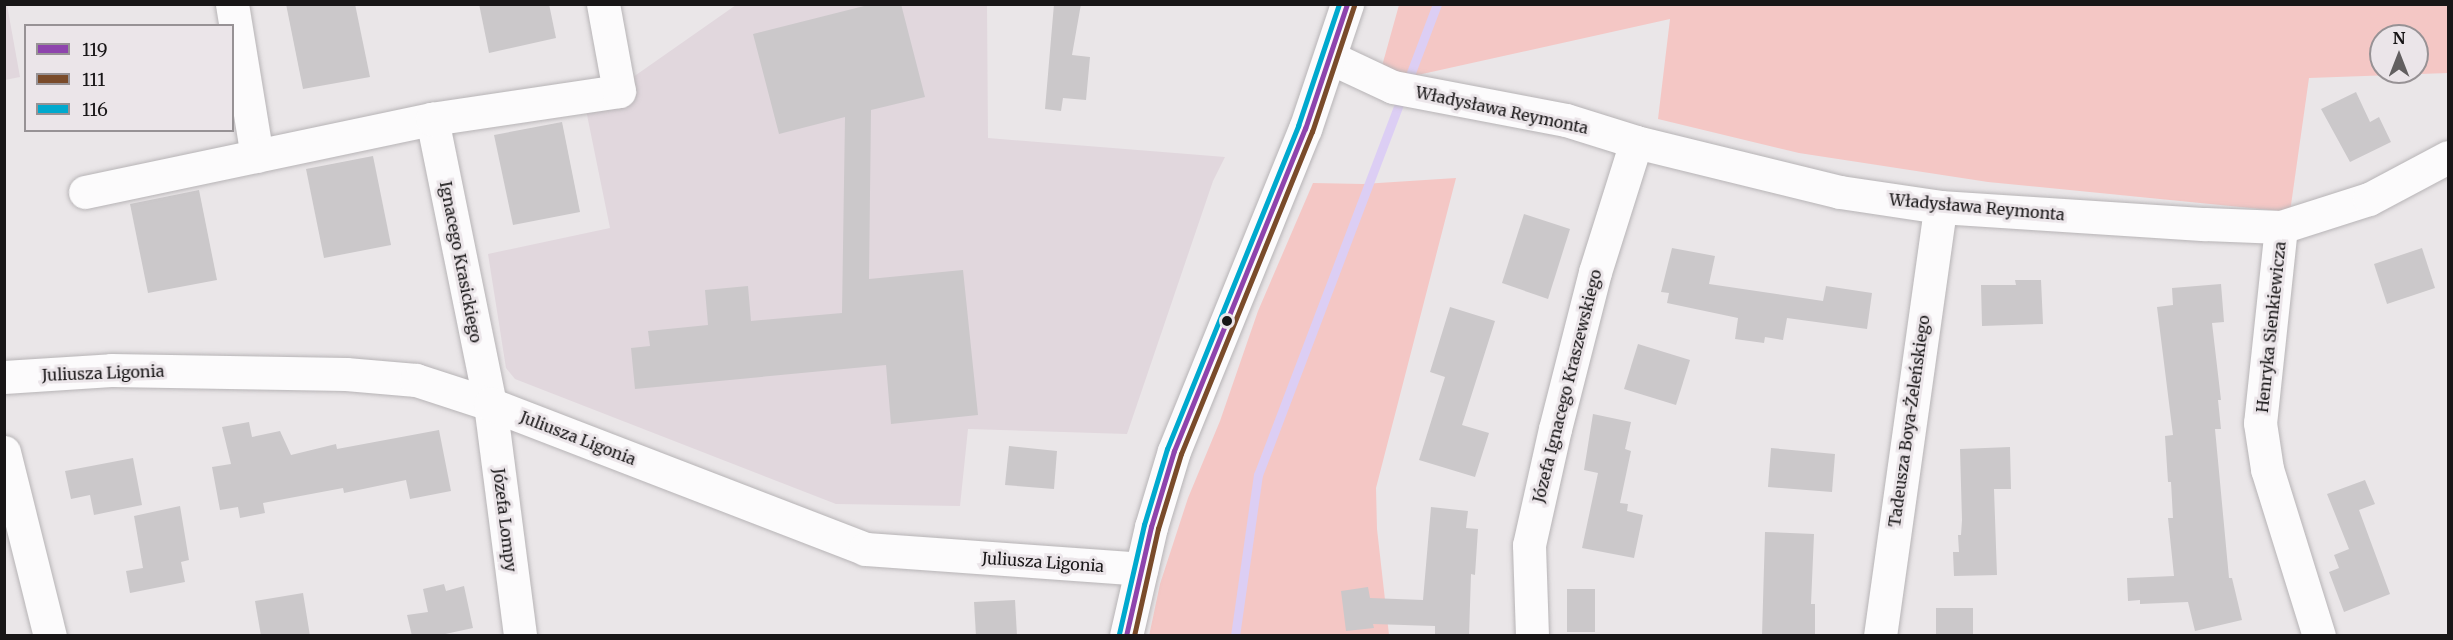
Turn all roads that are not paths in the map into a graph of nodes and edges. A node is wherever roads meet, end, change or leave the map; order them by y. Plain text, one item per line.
1 (232, 4) edge
2 (603, 4) edge
3 (1347, 4) edge
4 (1330, 58) junction
5 (432, 119) junction
6 (1636, 142) junction
7 (257, 156) junction
8 (2448, 157) edge
9 (85, 192) dead end
10 (1940, 207) junction
11 (2282, 227) junction
12 (4, 377) edge
13 (490, 404) junction
14 (4, 452) edge
15 (1141, 569) junction
16 (51, 636) edge
17 (520, 636) edge
18 (1126, 636) edge
19 (1532, 636) edge
20 (1880, 636) edge
21 (2319, 636) edge

1 - 7 street
2 - 5 street
3 - 4 street
4 - 6 street, Władysława Reymonta
4 - 15 street
5 - 7 street
5 - 13 street, Ignacego Krasickiego
6 - 10 street, Władysława Reymonta
6 - 19 street, Józefa Ignacego Kraszewskiego
7 - 9 street
8 - 11 street, Władysława Reymonta
10 - 11 street, Władysława Reymonta
10 - 20 street, Tadeusza Boya-Żeleńskiego
11 - 21 street, Henryka Sienkiewicza
12 - 13 street, Juliusza Ligonia
13 - 15 street, Juliusza Ligonia
13 - 17 street, Józefa Lompy
14 - 16 street
15 - 18 street

